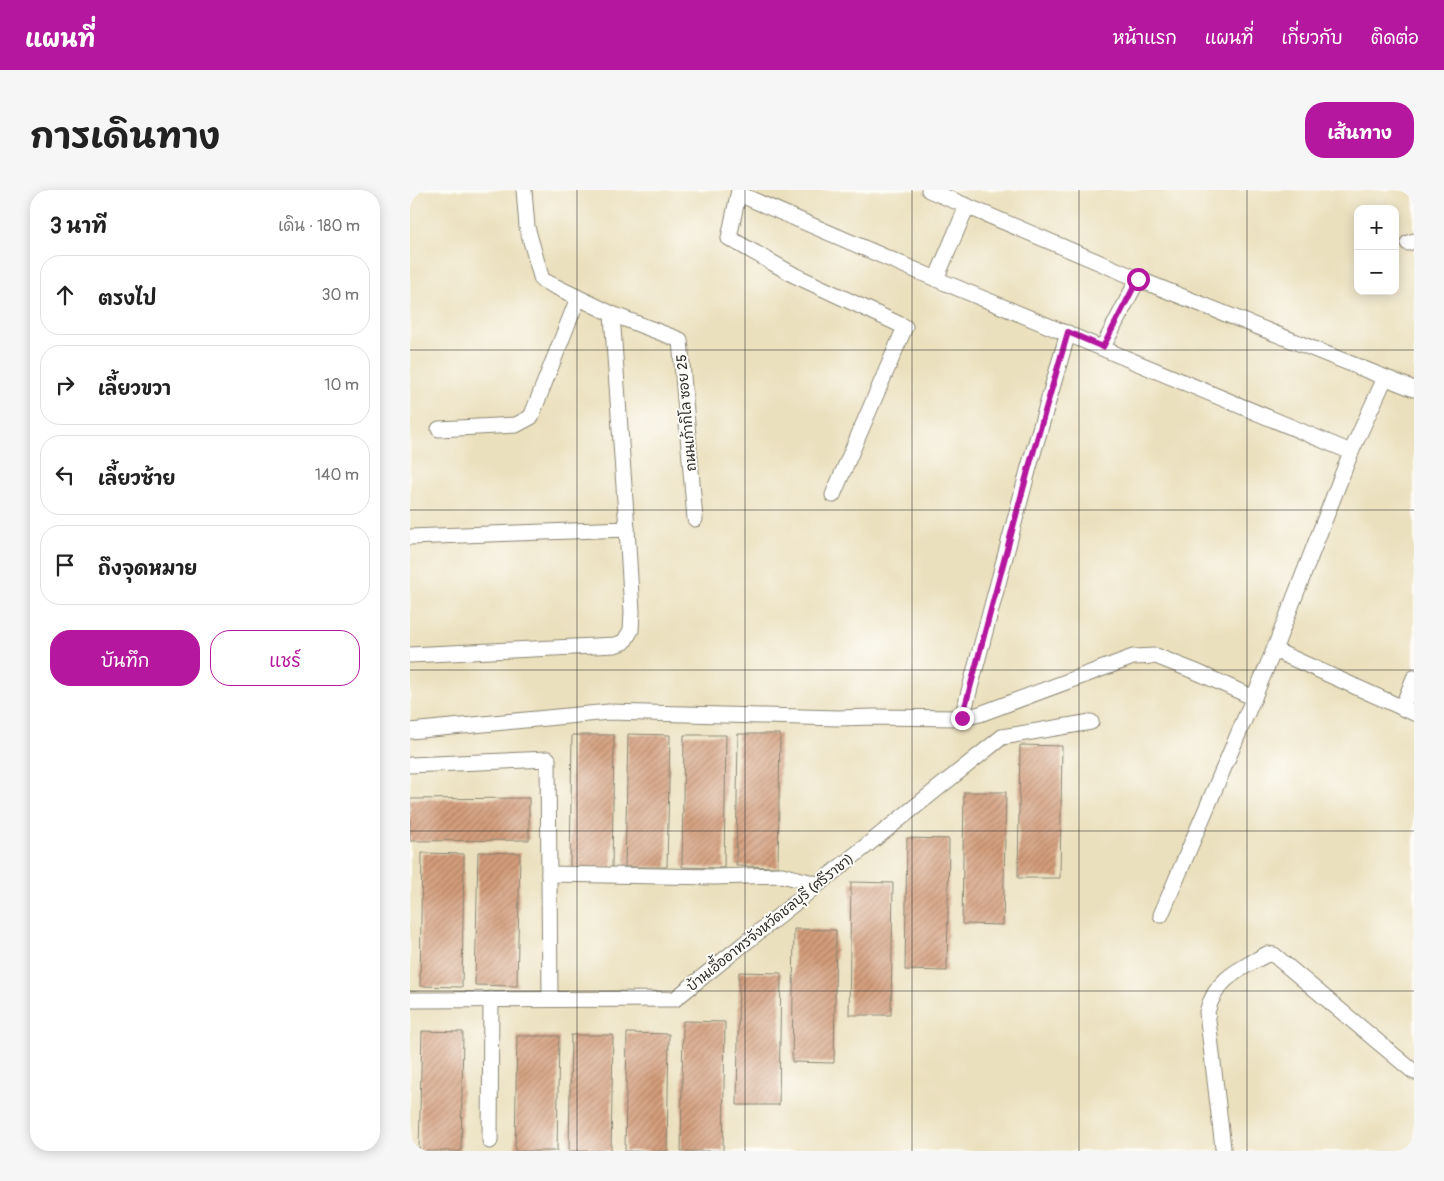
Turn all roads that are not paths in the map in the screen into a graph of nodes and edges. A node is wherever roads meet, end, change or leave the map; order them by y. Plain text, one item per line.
1 (524, 190) edge
2 (929, 190) edge
3 (739, 192) edge
4 (967, 206) junction
5 (936, 279) junction
6 (1138, 279) junction
7 (578, 298) junction
8 (612, 314) junction
9 (1068, 332) junction
10 (1103, 347) junction
11 (1385, 378) junction
12 (1414, 389) edge
13 (439, 428) dead end
14 (1351, 452) junction
15 (833, 495) dead end
16 (695, 519) dead end
17 (627, 529) junction
18 (410, 537) edge
19 (1274, 650) junction
20 (410, 655) edge
21 (1414, 678) edge
22 (1254, 698) junction
23 (1408, 711) edge
24 (962, 718) junction
25 (1091, 722) dead end
26 (410, 731) edge
27 (410, 765) edge
28 (549, 874) junction
29 (817, 884) junction
30 (1161, 915) dead end
31 (491, 999) junction
32 (550, 999) junction
33 (410, 1000) edge
34 (1414, 1072) edge
35 (490, 1140) dead end
36 (1223, 1148) dead end

1 - 7 street, ถนนเก้ากิโล ซอย 25
2 - 4 street
3 - 5 street
3 - 15 street
4 - 5 street
4 - 6 street
5 - 9 street
6 - 10 street
6 - 11 street
7 - 8 street, ถนนเก้ากิโล ซอย 25
7 - 13 street
8 - 16 street, ถนนเก้ากิโล ซอย 25
8 - 17 street
9 - 10 street
9 - 24 street
10 - 14 street
11 - 12 street
11 - 14 street
14 - 19 street
17 - 18 street
17 - 20 street
19 - 22 street
19 - 23 street
21 - 23 street
22 - 24 street
22 - 30 street
24 - 26 street
25 - 29 street, บ้านเอื้ออาทรจังหวัดชลบุรี (ศรีราชา)
27 - 28 street
28 - 29 street
28 - 32 street
29 - 32 street, บ้านเอื้ออาทรจังหวัดชลบุรี (ศรีราชา)
31 - 32 street, บ้านเอื้ออาทรจังหวัดชลบุรี (ศรีราชา)
31 - 33 street, บ้านเอื้ออาทรจังหวัดชลบุรี (ศรีราชา)
31 - 35 street
34 - 36 street

